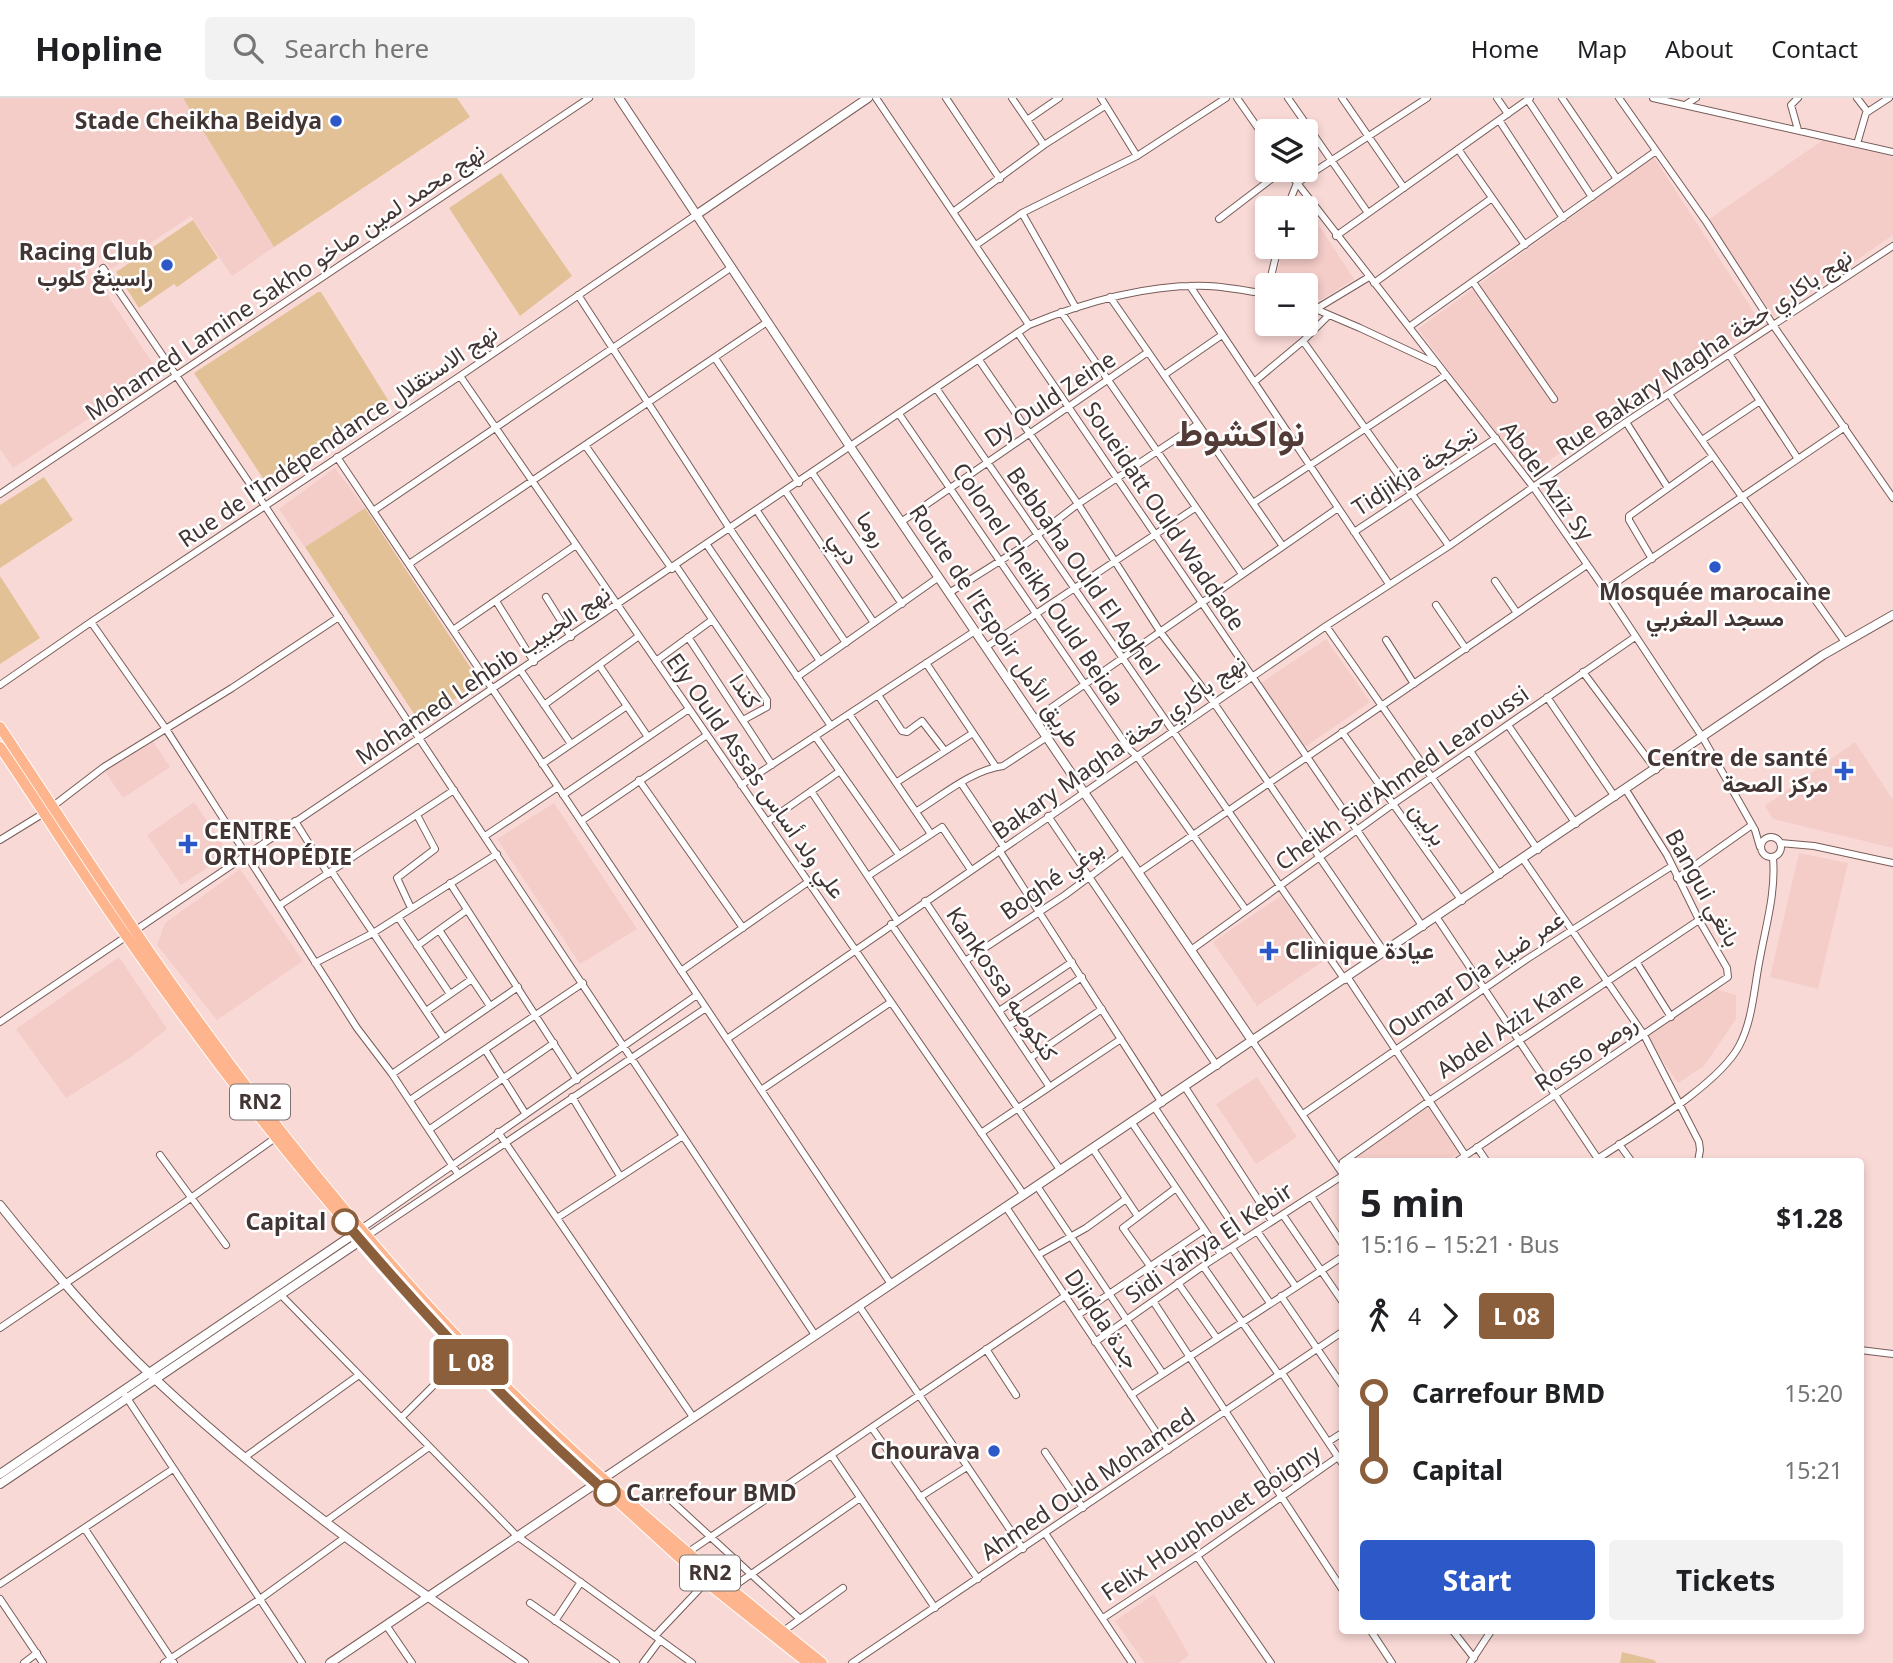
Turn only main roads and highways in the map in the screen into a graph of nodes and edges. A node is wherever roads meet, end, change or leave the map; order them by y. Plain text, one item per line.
1 (0, 727) edge
2 (0, 747) edge
3 (48, 809) junction
4 (361, 1235) junction
5 (599, 1480) junction
6 (780, 1635) junction
7 (808, 1663) edge
8 (822, 1663) edge

1 - 3 highway, RN2
2 - 3 highway, RN2
3 - 4 highway, RN2
4 - 5 highway, RN2
4 - 5 highway, RN2
5 - 6 highway, RN2
6 - 7 highway, RN2
6 - 8 highway, RN2

